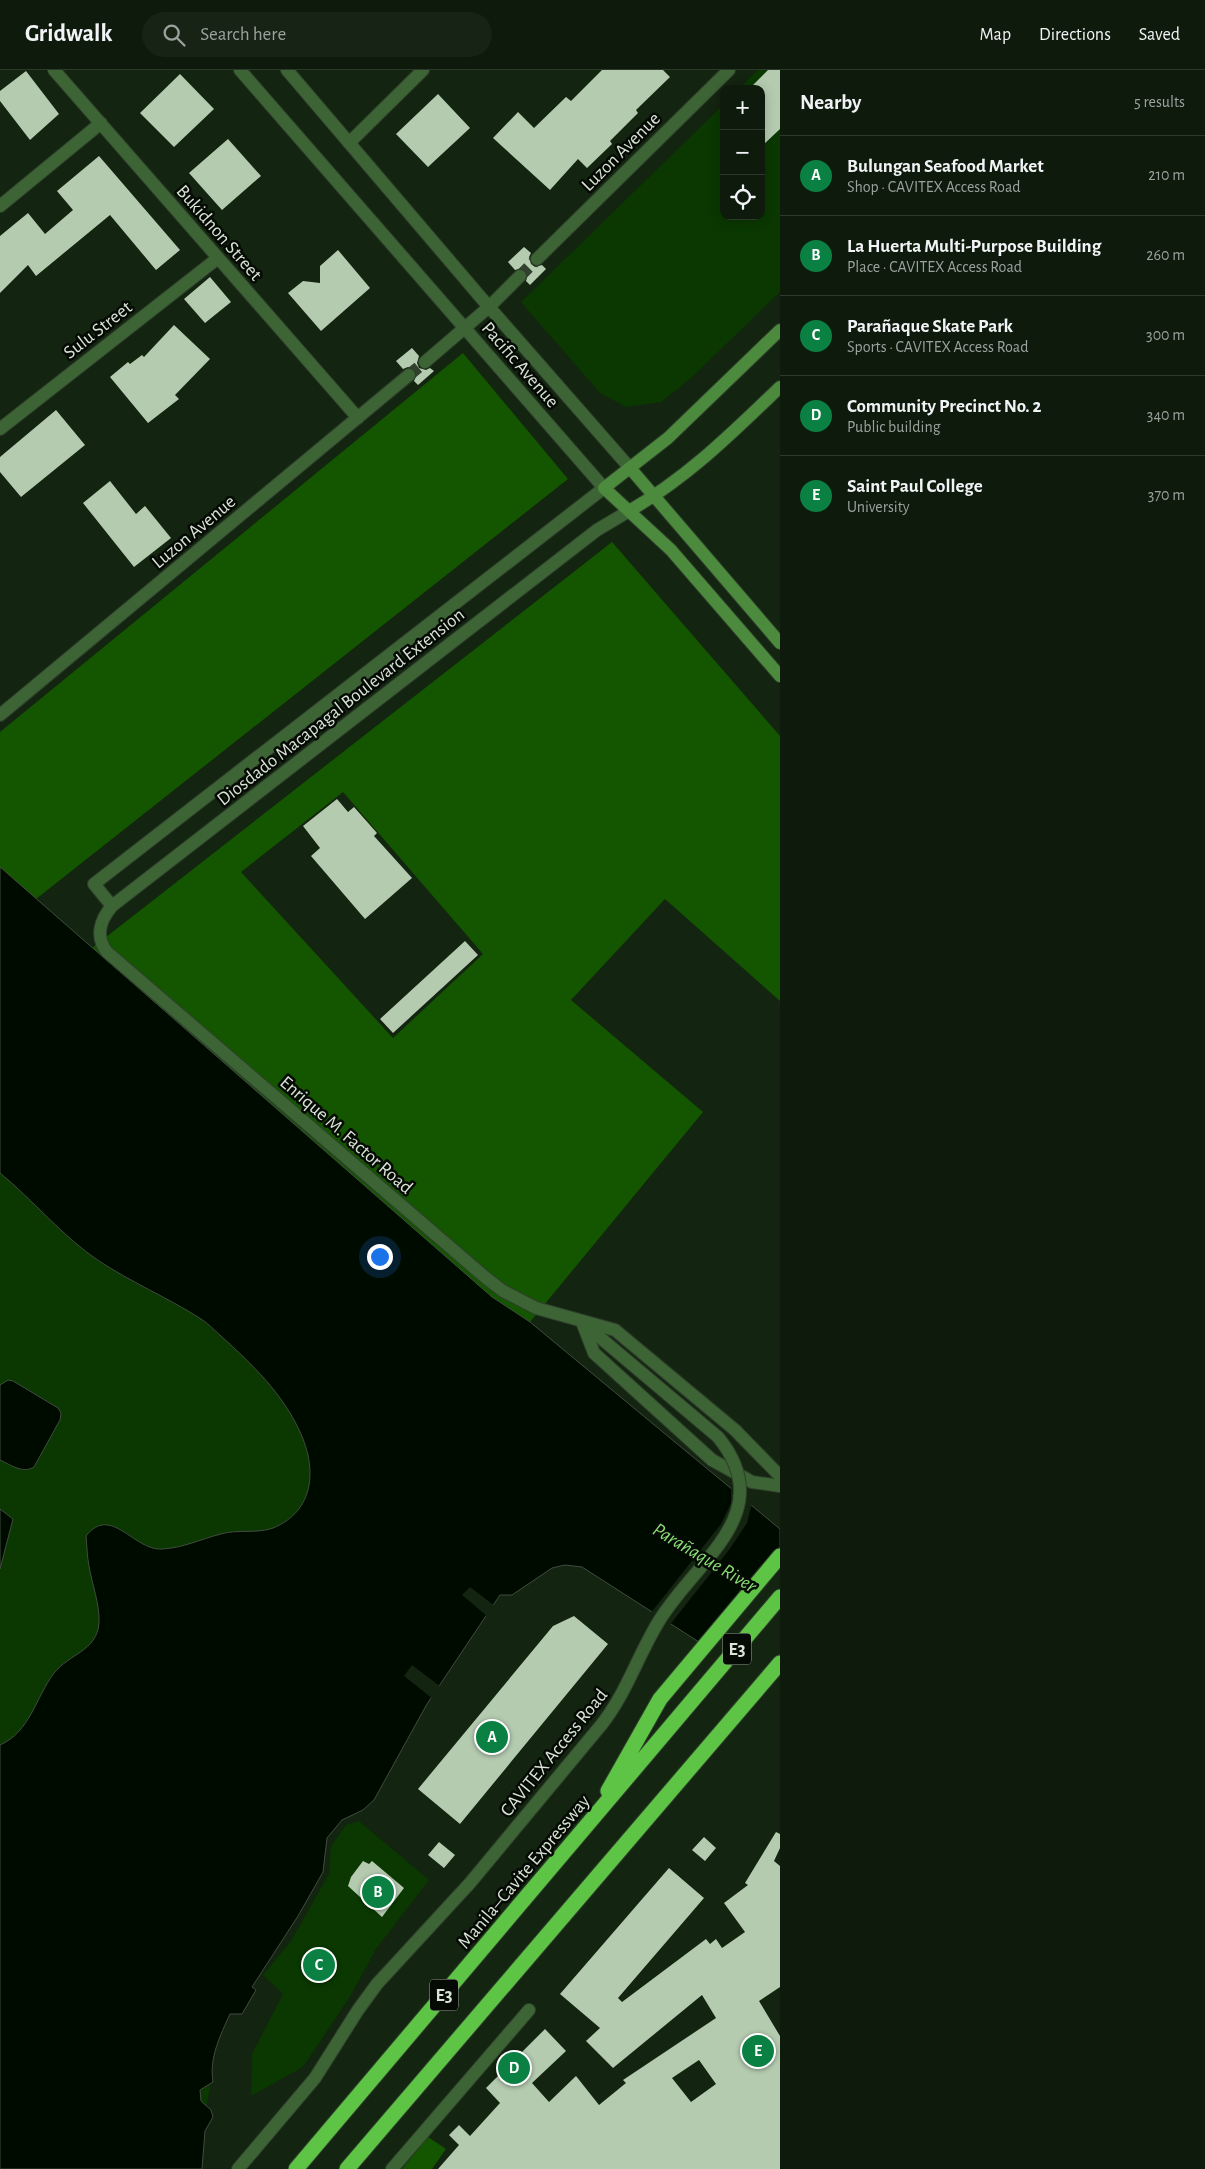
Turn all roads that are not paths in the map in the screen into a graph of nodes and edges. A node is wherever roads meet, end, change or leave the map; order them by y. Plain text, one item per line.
1 (54, 70) edge
2 (240, 70) edge
3 (287, 70) edge
4 (423, 70) edge
5 (729, 70) edge
6 (101, 123) junction
7 (349, 142) junction
8 (0, 206) edge
9 (218, 258) junction
10 (537, 259) tunnel mouth
11 (520, 276) tunnel mouth
12 (489, 307) junction
13 (466, 328) junction
14 (780, 330) edge
15 (425, 362) tunnel mouth
16 (409, 375) tunnel mouth
17 (780, 388) edge
18 (358, 418) junction
19 (0, 429) edge
20 (630, 468) junction
21 (604, 488) junction
22 (655, 497) junction
23 (629, 511) junction
24 (780, 643) edge
25 (780, 676) edge
26 (0, 715) edge
27 (112, 906) junction
28 (103, 947) joint
29 (582, 1322) junction
30 (780, 1476) edge
31 (780, 1486) edge
32 (780, 1556) edge
33 (780, 1597) edge
34 (780, 1663) edge
35 (592, 1821) junction
36 (529, 2010) dead end
37 (238, 2169) edge
38 (296, 2169) edge
39 (347, 2169) edge
40 (392, 2169) edge

1 - 6 street, Bukidnon Street
2 - 13 street, Pacific Avenue
3 - 7 street, Pacific Avenue
4 - 7 street
5 - 10 street, Luzon Avenue
6 - 8 street
6 - 9 street, Bukidnon Street
7 - 12 street, Pacific Avenue
9 - 18 street, Bukidnon Street
9 - 19 street, Sulu Street
11 - 12 street
12 - 13 street
12 - 20 street, Pacific Avenue
13 - 15 street
13 - 21 street, Pacific Avenue
14 - 20 main road
16 - 18 street, Luzon Avenue
17 - 22 main road
18 - 26 street, Luzon Avenue
20 - 21 main road
20 - 22 main road, Pacific Avenue
21 - 23 main road, Pacific Avenue
21 - 27 street, Diosdado Macapagal Boulevard Extension
22 - 23 main road
22 - 24 main road, Pacific Avenue
23 - 25 main road, Pacific Avenue
23 - 27 street, Diosdado Macapagal Boulevard Extension
27 - 28 street, Diosdado Macapagal Boulevard Extension
28 - 29 street, Enrique M. Factor Road
29 - 30 street, Enrique M. Factor Road
29 - 31 street
29 - 37 street, CAVITEX Access Road, bridge
32 - 35 highway
33 - 35 highway, Manila–Cavite Expressway / E3
34 - 39 highway, E3
35 - 38 highway, Manila–Cavite Expressway / E3
36 - 40 street

